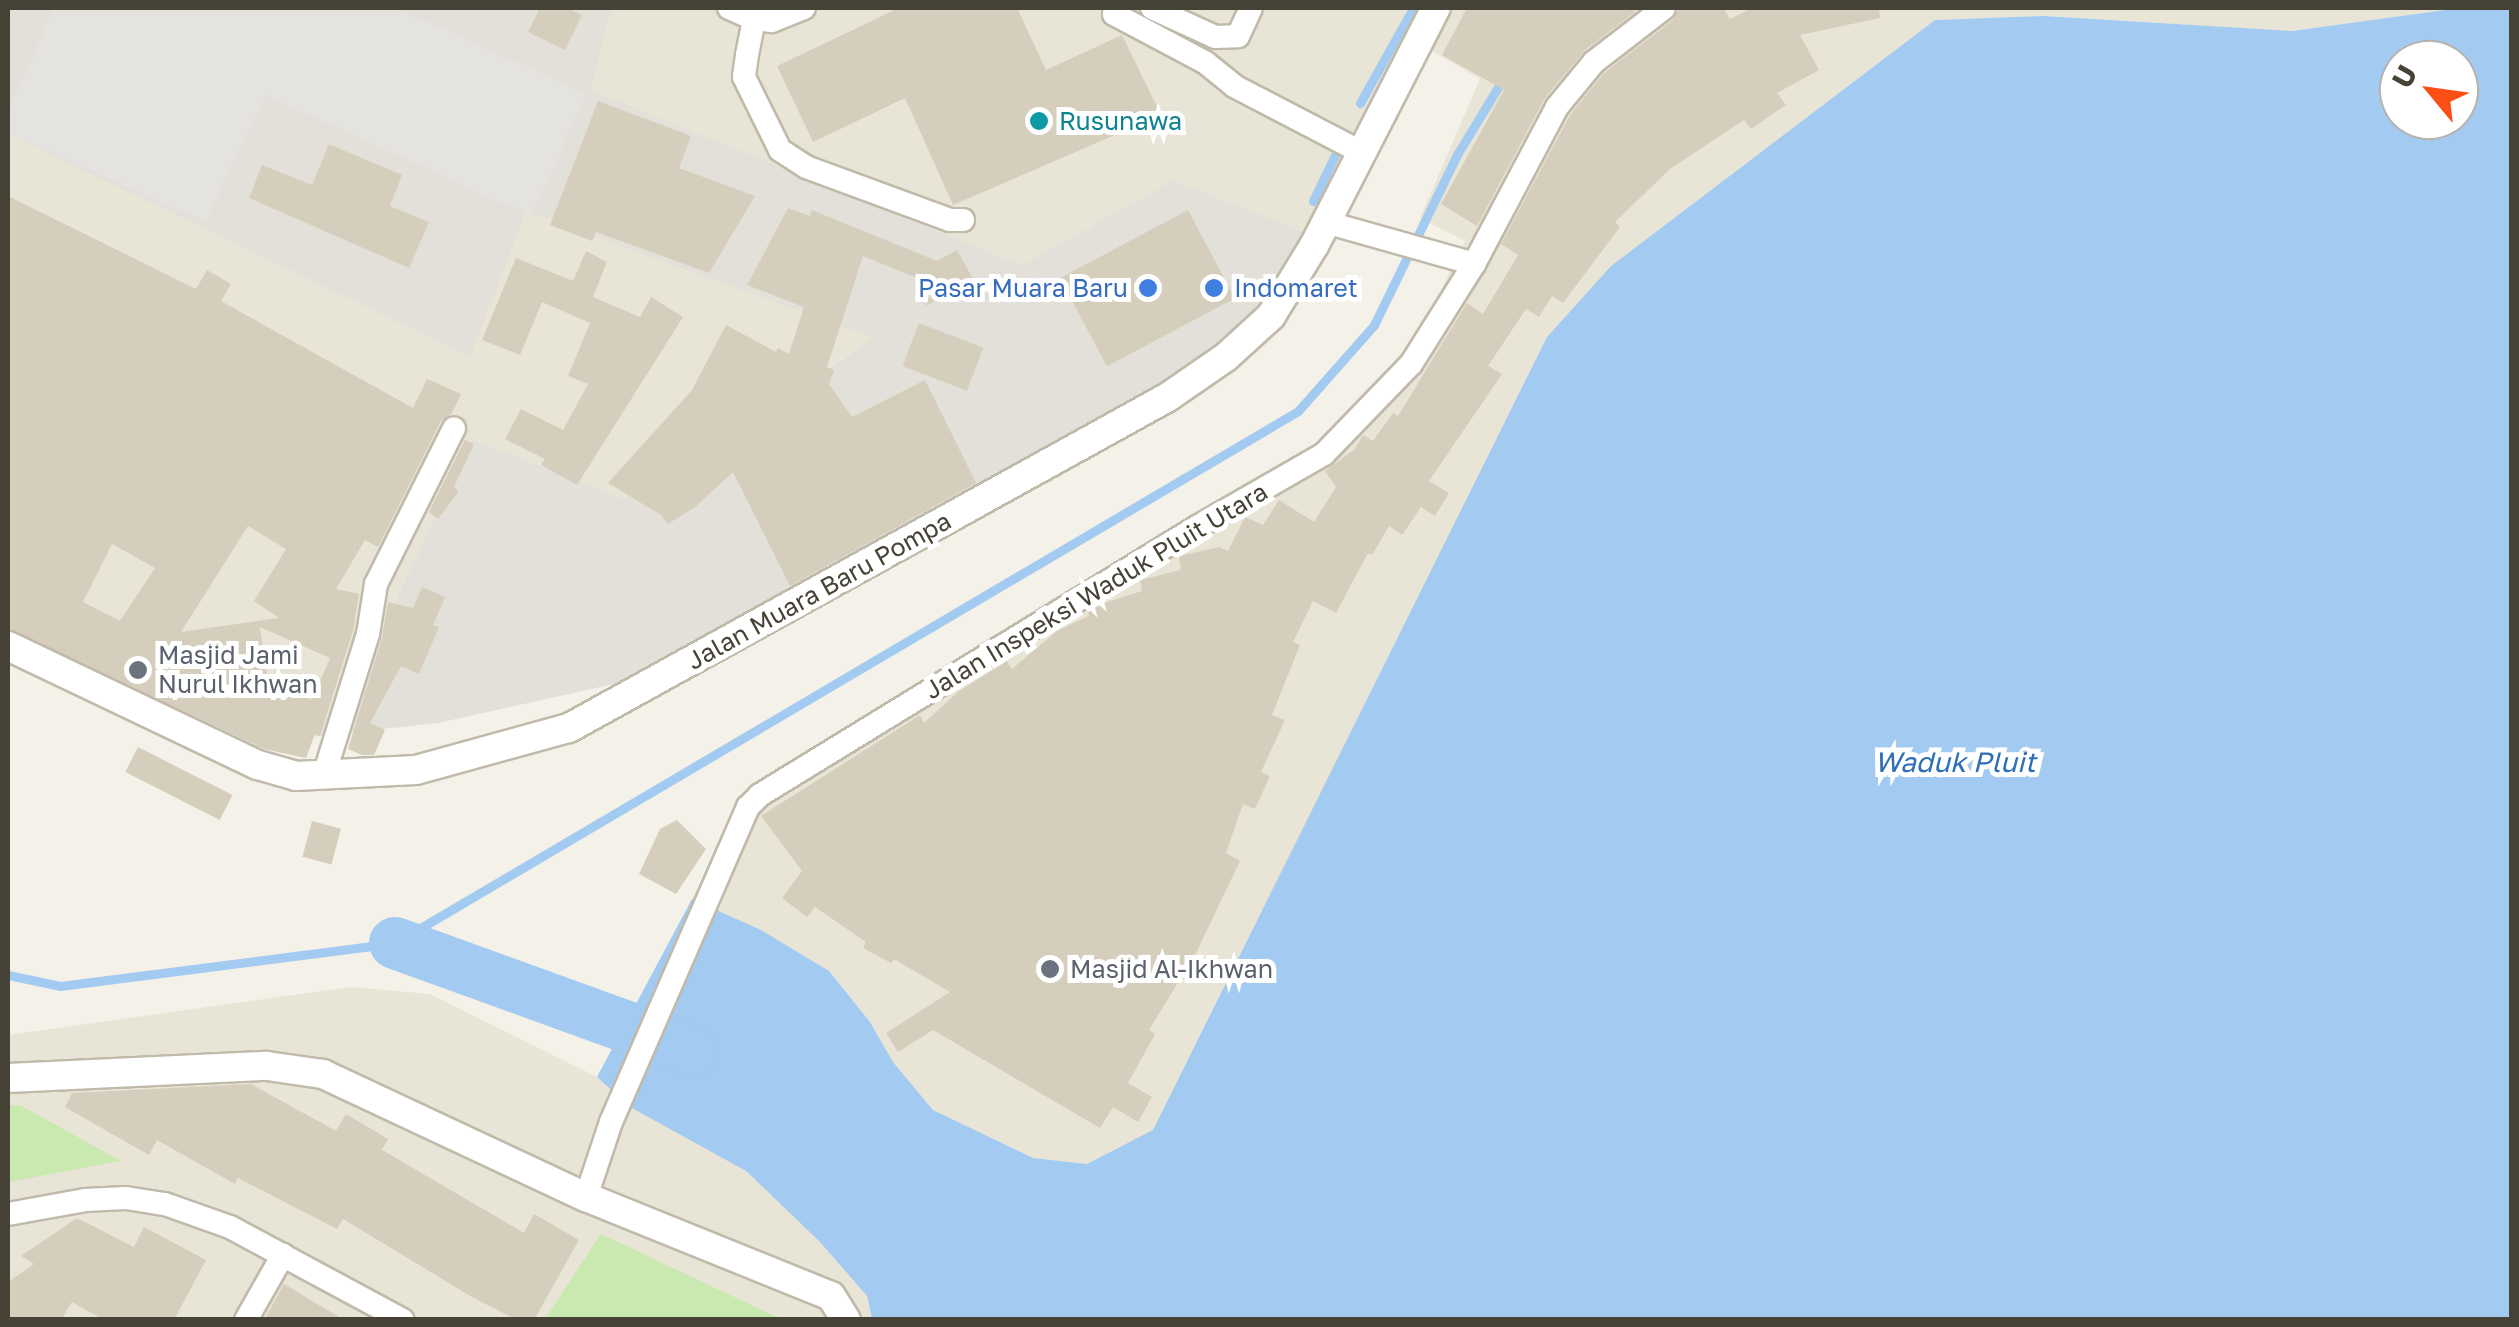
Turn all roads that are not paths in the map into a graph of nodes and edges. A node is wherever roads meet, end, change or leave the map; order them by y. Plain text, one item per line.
1 (730, 8) edge
2 (804, 8) edge
3 (1115, 8) edge
4 (1152, 8) edge
5 (1251, 8) edge
6 (1436, 8) edge
7 (1664, 8) edge
8 (754, 19) junction
9 (1361, 152) junction
10 (963, 220) dead end
11 (1325, 222) junction
12 (1474, 264) junction
13 (454, 428) dead end
14 (8, 646) edge
15 (324, 775) junction
16 (8, 1078) edge
17 (586, 1198) junction
18 (8, 1214) edge
19 (283, 1255) junction
20 (246, 1320) edge
21 (404, 1320) edge
22 (846, 1320) edge

1 - 8 street
2 - 8 street
3 - 9 street
4 - 5 street
6 - 9 street, Jalan Muara Baru Pompa
7 - 12 street, Jalan Inspeksi Waduk Pluit Utara
8 - 10 street
9 - 11 street, Jalan Muara Baru Pompa
11 - 12 street
11 - 15 street, Jalan Muara Baru Pompa
12 - 17 street, Jalan Inspeksi Waduk Pluit Utara
13 - 15 street
14 - 15 street, Jalan Muara Baru Pompa
16 - 17 street
17 - 22 street
18 - 19 street
19 - 20 street
19 - 21 street

